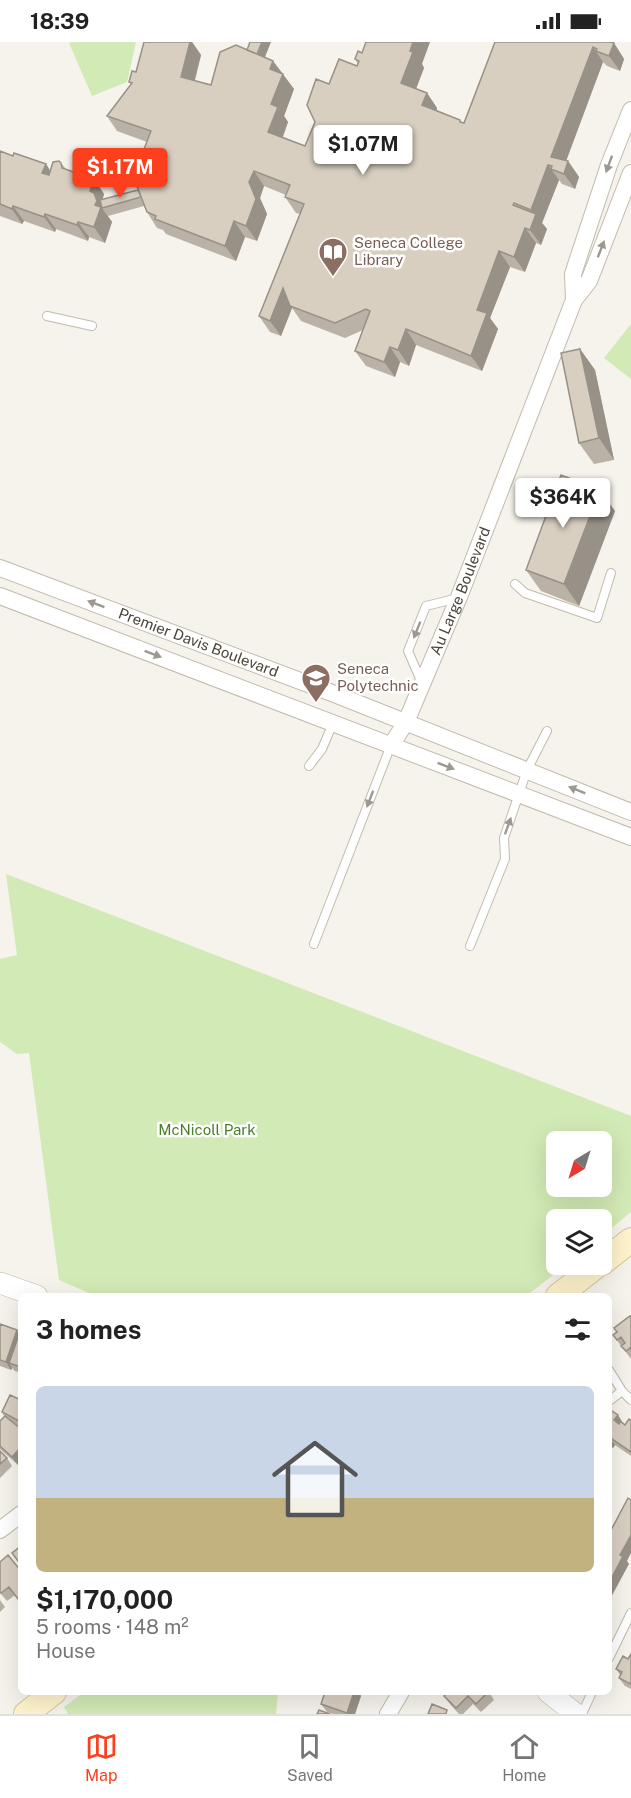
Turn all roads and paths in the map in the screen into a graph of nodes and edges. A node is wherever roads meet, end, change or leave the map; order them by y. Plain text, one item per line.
1 (631, 110) edge
2 (631, 174) edge
3 (574, 300) junction
4 (47, 316) dead end
5 (92, 326) dead end
6 (0, 568) edge
7 (611, 573) dead end
8 (515, 584) dead end
9 (0, 596) edge
10 (459, 597) junction
11 (422, 684) junction
12 (406, 722) junction
13 (333, 723) junction
14 (547, 731) dead end
15 (392, 744) junction
16 (309, 766) dead end
17 (527, 770) junction
18 (519, 794) junction
19 (631, 812) edge
20 (631, 837) edge
21 (314, 944) dead end
22 (470, 946) dead end
23 (631, 1240) edge
24 (612, 1255) edge
25 (586, 1275) edge
26 (0, 1283) edge
27 (28, 1293) edge
28 (562, 1293) edge
29 (612, 1375) edge
30 (622, 1391) junction
31 (612, 1399) edge
32 (631, 1400) edge
33 (18, 1516) edge
34 (0, 1530) edge
35 (631, 1613) edge
36 (612, 1652) edge
37 (50, 1695) edge
38 (399, 1695) edge
39 (552, 1695) edge
40 (591, 1695) edge
41 (26, 1714) edge
42 (388, 1714) edge
43 (576, 1714) edge
44 (582, 1714) edge

1 -> 3 street, Au Large Boulevard
3 -> 2 street, Au Large Boulevard
3 - 10 street, Au Large Boulevard
4 - 5 lane
12 -> 6 street, Premier Davis Boulevard
7 - 8 lane
9 -> 13 street, Premier Davis Boulevard
10 - 11 street, Au Large Boulevard
10 -> 11 lane
11 - 12 street, Au Large Boulevard
12 - 15 street, Au Large Boulevard
12 - 17 street, Premier Davis Boulevard
13 - 15 street, Premier Davis Boulevard
13 - 16 lane
14 - 17 lane
15 -> 18 street, Premier Davis Boulevard
15 -> 21 lane
17 - 18 lane
19 -> 17 street, Premier Davis Boulevard
18 - 20 street, Premier Davis Boulevard
22 -> 18 lane
23 - 24 main road
25 - 28 main road
26 - 27 street
29 - 30 lane
30 - 31 lane
30 - 32 lane
33 - 34 street
35 - 36 lane
37 - 41 main road
38 - 42 street
39 - 43 street
40 - 44 lane

